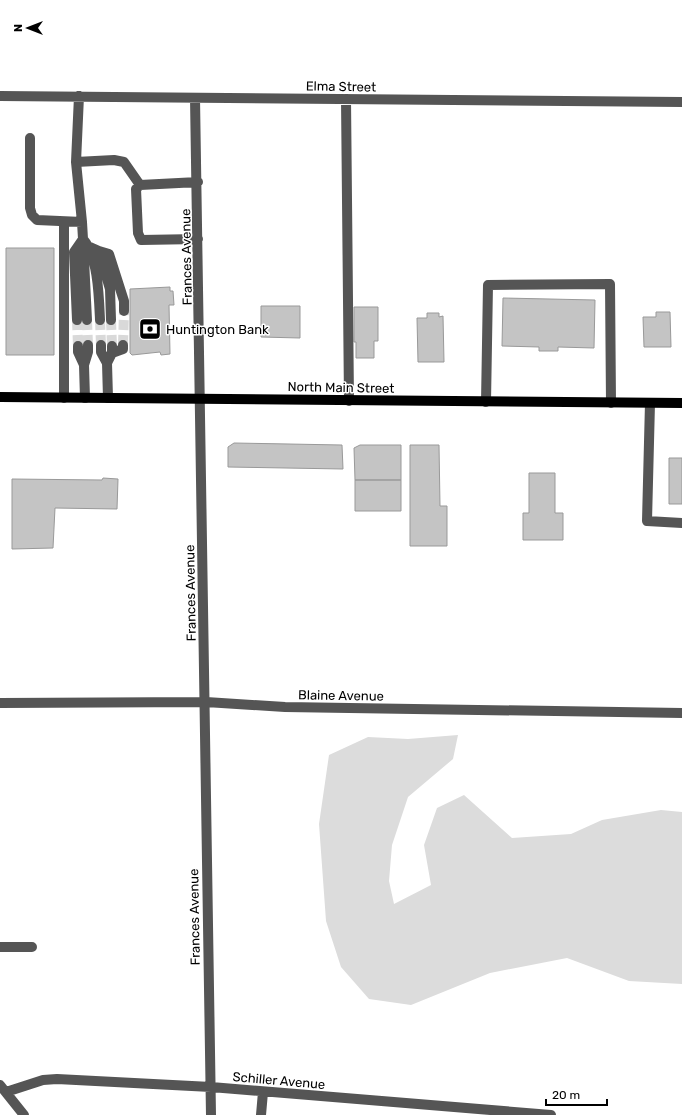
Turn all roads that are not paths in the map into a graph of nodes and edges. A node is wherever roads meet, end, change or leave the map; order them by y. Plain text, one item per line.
1 (0, 96) edge
2 (79, 96) junction
3 (195, 98) junction
4 (346, 99) junction
5 (682, 102) edge
6 (30, 138) dead end
7 (76, 162) junction
8 (198, 182) junction
9 (140, 185) junction
10 (64, 222) junction
11 (82, 222) junction
12 (83, 239) junction
13 (198, 239) junction
14 (90, 247) junction
15 (99, 251) junction
16 (124, 311) tunnel mouth
17 (82, 320) tunnel mouth
18 (100, 320) tunnel mouth
19 (111, 320) tunnel mouth
20 (88, 345) tunnel mouth
21 (101, 345) tunnel mouth
22 (122, 345) dead end
23 (78, 346) tunnel mouth
24 (107, 363) junction
25 (84, 365) junction
26 (0, 397) edge
27 (64, 398) junction
28 (85, 398) junction
29 (108, 398) junction
30 (200, 398) junction
31 (349, 401) junction
32 (486, 402) junction
33 (611, 403) junction
34 (650, 403) junction
35 (682, 403) edge
36 (682, 523) edge
37 (206, 702) junction
38 (0, 703) edge
39 (682, 713) edge
40 (32, 946) dead end
41 (0, 947) edge
42 (211, 1087) junction
43 (3, 1089) edge
44 (263, 1092) junction
45 (24, 1115) edge
46 (211, 1115) edge
47 (261, 1115) edge
48 (551, 1115) edge

1 - 2 street, Elma Street
2 - 3 street, Elma Street
2 - 7 street
3 - 4 street, Elma Street
3 - 8 street, Frances Avenue
4 - 5 street, Elma Street
4 - 31 street
6 - 10 street
7 - 9 street
7 - 11 street
8 - 9 street
8 - 13 street, Frances Avenue
9 - 13 street
10 - 11 street
10 - 27 street
11 - 12 street
12 - 14 street
12 - 17 street
13 - 30 street, Frances Avenue
14 - 15 street
14 - 18 street
15 - 16 street
15 - 19 street
20 - 25 street
21 - 24 street
22 - 24 street
23 - 25 street
24 - 29 street
25 - 28 street
26 - 27 main road, North Main Street
27 - 28 main road, North Main Street
28 - 29 main road, North Main Street
29 - 30 main road, North Main Street
30 - 31 main road, North Main Street
30 - 37 street, Frances Avenue
31 - 32 main road, North Main Street
32 - 33 main road, North Main Street
32 - 33 street
33 - 34 main road, North Main Street
34 - 35 main road, North Main Street
34 - 36 street
37 - 38 street, Blaine Avenue
37 - 39 street, Blaine Avenue
37 - 42 street, Frances Avenue
40 - 41 street
42 - 43 street, Schiller Avenue
42 - 44 street, Schiller Avenue
42 - 46 street, Frances Avenue
43 - 45 street
44 - 47 street
44 - 48 street, Schiller Avenue

